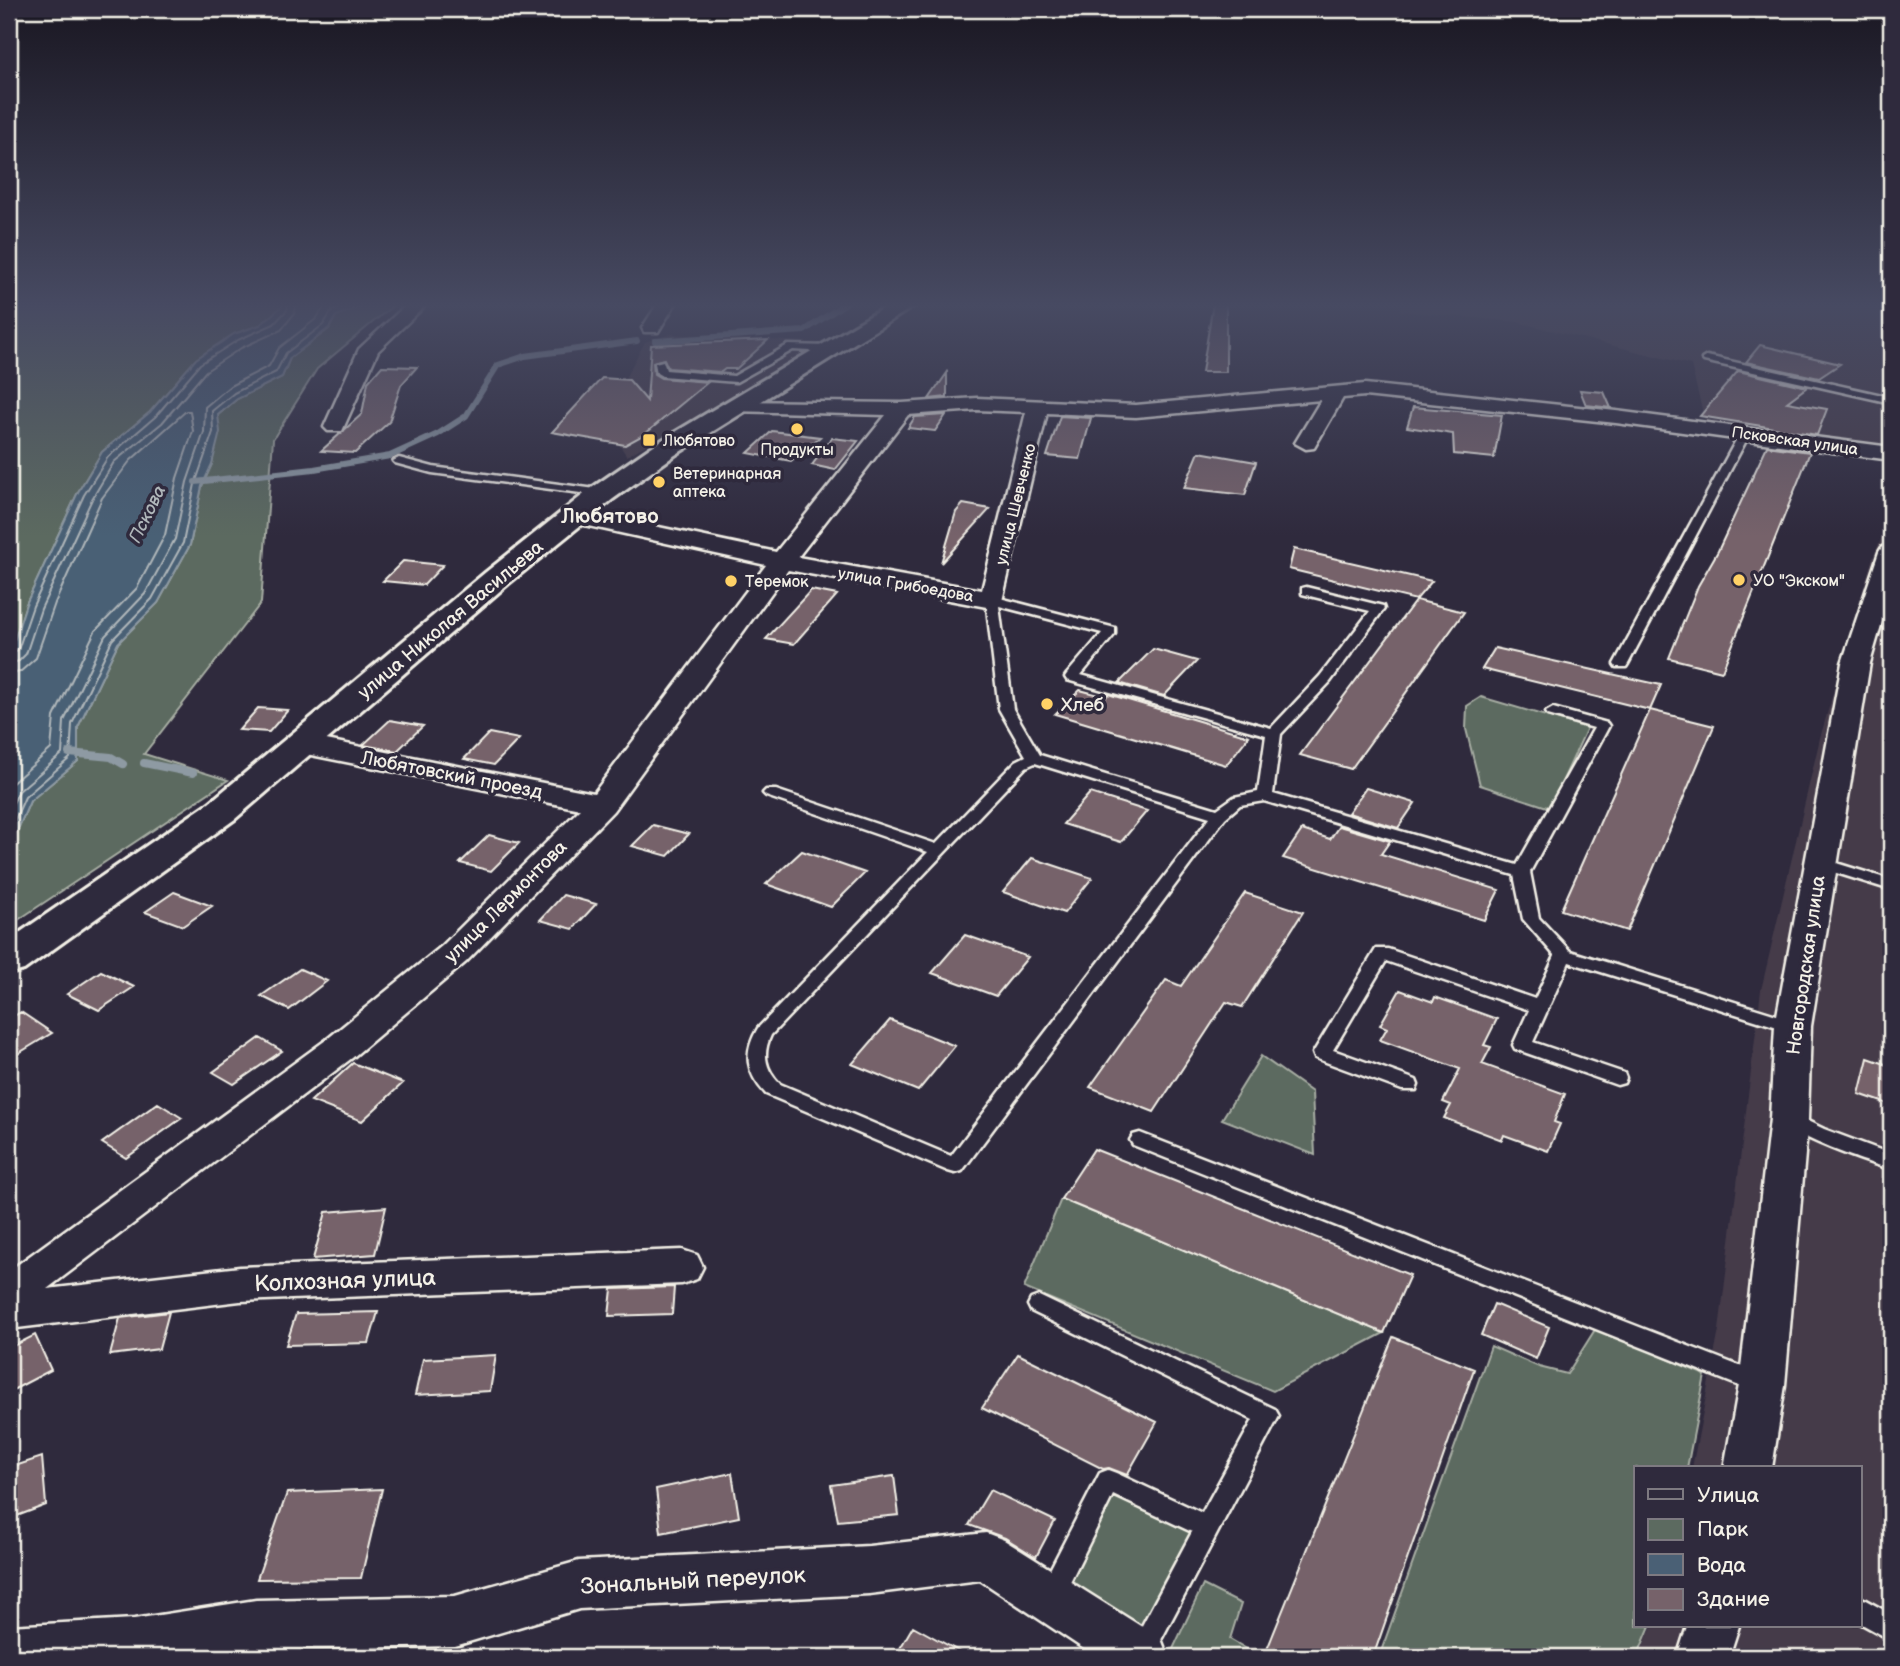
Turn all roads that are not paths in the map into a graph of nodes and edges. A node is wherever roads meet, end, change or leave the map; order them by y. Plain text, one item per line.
1 (355, 381) edge
2 (692, 381) edge
3 (768, 381) edge
4 (1805, 381) edge
5 (1336, 392) junction
6 (743, 394) junction
7 (1891, 400) edge
8 (1038, 407) junction
9 (902, 409) junction
10 (335, 427) dead end
11 (1745, 433) junction
12 (1306, 443) dead end
13 (1891, 454) edge
14 (399, 461) dead end
15 (603, 493) junction
16 (574, 516) junction
17 (1891, 551) edge
18 (782, 561) junction
19 (1306, 591) dead end
20 (992, 600) junction
21 (1621, 664) dead end
22 (1553, 712) dead end
23 (1274, 733) junction
24 (301, 744) junction
25 (1034, 758) junction
26 (771, 793) dead end
27 (1265, 796) junction
28 (603, 804) junction
29 (1220, 815) junction
30 (939, 850) junction
31 (1819, 863) junction
32 (1522, 872) junction
33 (1891, 886) edge
34 (1564, 955) junction
35 (9, 960) edge
36 (1539, 1007) junction
37 (1793, 1026) junction
38 (1617, 1079) dead end
39 (1409, 1085) dead end
40 (1789, 1119) junction
41 (1140, 1140) dead end
42 (1891, 1162) edge
43 (682, 1267) dead end
44 (9, 1294) edge
45 (1039, 1305) dead end
46 (9, 1311) edge
47 (1762, 1385) junction
48 (1748, 1466) edge
49 (1208, 1528) junction
50 (1050, 1595) junction
51 (1862, 1610) edge
52 (1712, 1628) edge
53 (1891, 1628) edge
54 (124, 1651) edge
55 (9, 1652) edge
56 (1140, 1656) edge
57 (1703, 1657) edge

1 - 10 street
2 - 6 lane
3 - 6 main road, улица Николая Васильева
4 - 7 lane
5 - 8 street, Псковская улица
5 - 11 street, Псковская улица
5 - 12 street
6 - 9 street, Псковская улица
6 - 15 main road, улица Николая Васильева
8 - 9 street, Псковская улица
8 - 20 street, улица Шевченко
9 - 18 street, улица Лермонтова
11 - 13 street, Псковская улица
11 - 21 lane
14 - 15 lane
15 - 16 main road, улица Николая Васильева
16 - 18 street, улица Грибоедова
16 - 24 main road, улица Николая Васильева
17 - 31 street, Новгородская улица
18 - 20 street, улица Грибоедова
18 - 28 street, улица Лермонтова
19 - 23 lane
20 - 23 lane
20 - 25 lane
22 - 32 lane
23 - 27 lane
24 - 28 street, Любятовский проезд
24 - 35 main road, улица Николая Васильева
25 - 29 lane
25 - 30 lane
26 - 30 lane
27 - 29 lane
27 - 32 lane
28 - 44 street, улица Лермонтова
29 - 30 lane
31 - 33 lane
31 - 37 street, Новгородская улица
32 - 34 lane
34 - 36 lane
34 - 37 lane
36 - 38 lane
36 - 39 lane
37 - 40 street, Новгородская улица
40 - 42 lane
40 - 47 street, Новгородская улица
41 - 47 lane
43 - 46 street, Колхозная улица
45 - 49 lane
47 - 48 street, Новгородская улица
49 - 50 lane
49 - 56 lane
50 - 54 street, Зональный переулок
50 - 56 street, Зональный переулок
51 - 53 lane
52 - 57 street
54 - 55 street, Зональный переулок

